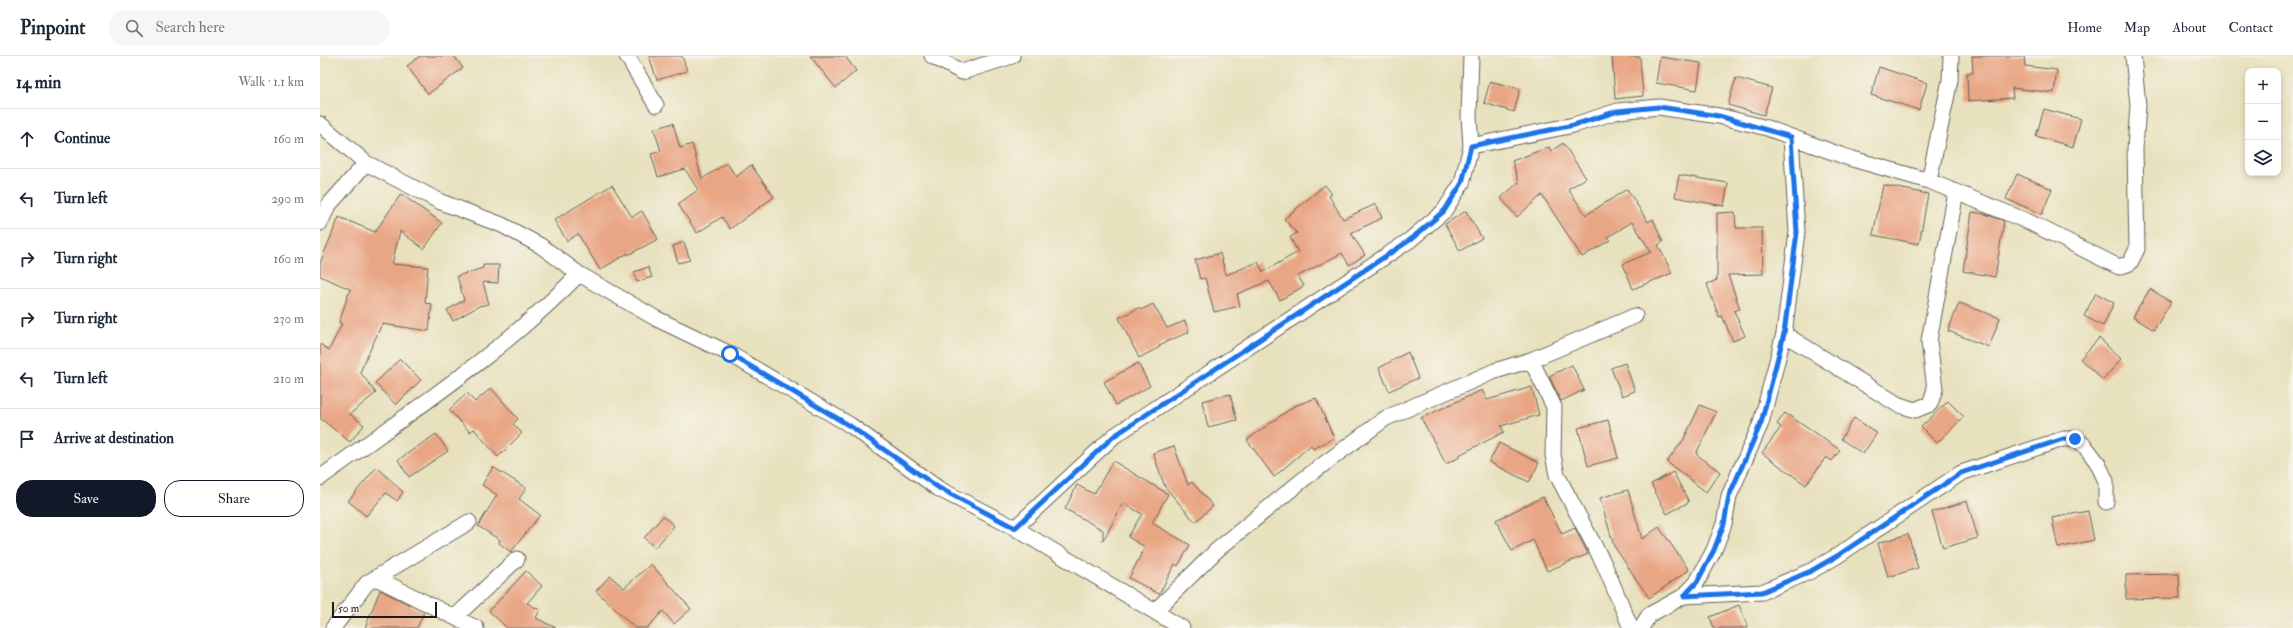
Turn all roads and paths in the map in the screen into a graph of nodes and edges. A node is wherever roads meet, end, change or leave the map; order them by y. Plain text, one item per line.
1 (627, 56) edge
2 (932, 56) edge
3 (1012, 56) edge
4 (1471, 56) edge
5 (1951, 56) edge
6 (2133, 56) edge
7 (656, 105) dead end
8 (320, 124) edge
9 (1791, 137) junction
10 (1471, 146) junction
11 (366, 163) junction
12 (1929, 181) junction
13 (1956, 192) junction
14 (320, 223) edge
15 (579, 274) junction
16 (1635, 316) dead end
17 (1784, 334) junction
18 (1531, 360) junction
19 (320, 478) edge
20 (2106, 502) dead end
21 (469, 522) dead end
22 (1015, 528) junction
23 (517, 560) dead end
24 (376, 578) junction
25 (1684, 596) junction
26 (1156, 611) junction
27 (455, 617) junction
28 (333, 628) edge
29 (476, 628) edge
30 (1182, 628) edge
31 (1630, 628) edge
32 (1640, 628) edge

1 - 7 street
2 - 3 street
4 - 10 street
5 - 12 street
6 - 13 street
8 - 11 street
9 - 10 street
9 - 12 street
9 - 17 street
10 - 22 street
11 - 14 street
11 - 15 street
12 - 13 street
13 - 17 street
15 - 19 street
15 - 22 street
16 - 18 street
17 - 25 street
18 - 26 street
18 - 31 street
20 - 25 street
21 - 24 street
22 - 26 street
23 - 27 street
24 - 27 street
24 - 28 street
25 - 32 street
26 - 30 street
27 - 29 street

